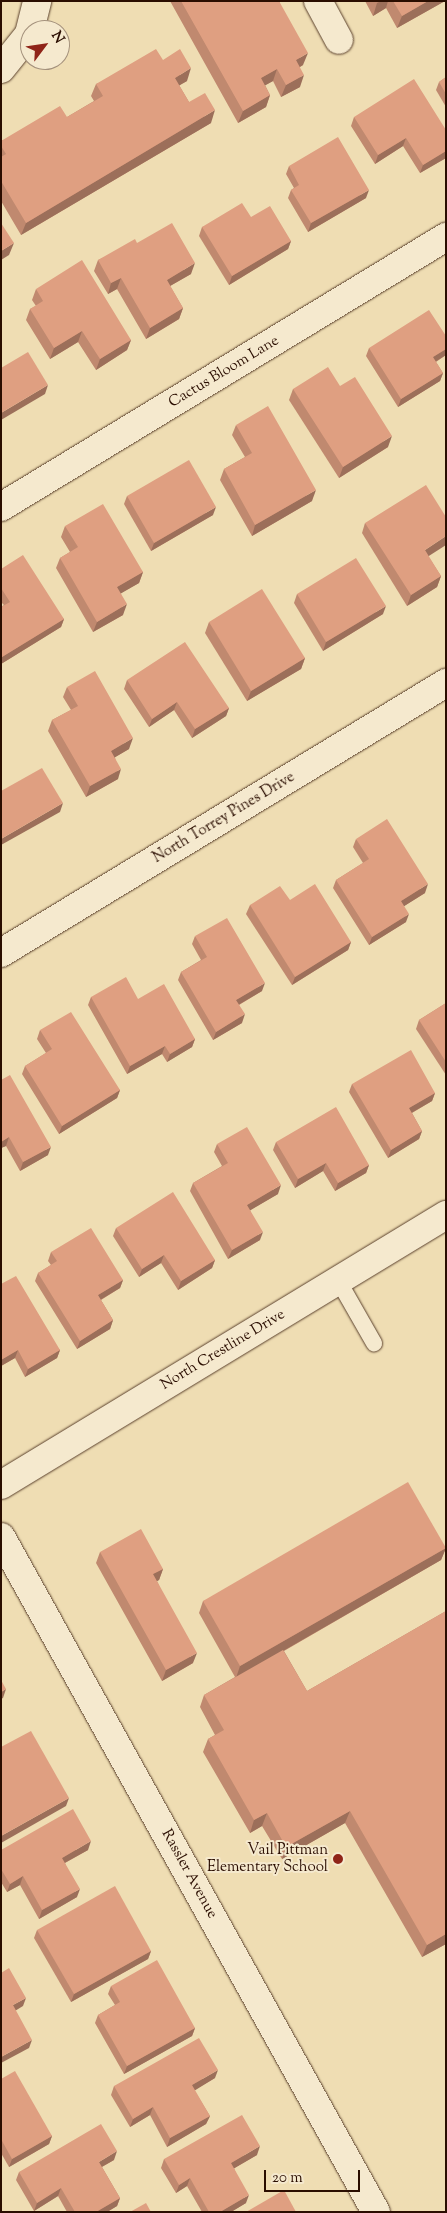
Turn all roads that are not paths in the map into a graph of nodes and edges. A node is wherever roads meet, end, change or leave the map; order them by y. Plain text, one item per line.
1 (37, 1) edge
2 (318, 1) edge
3 (339, 40) dead end
4 (1, 69) edge
5 (446, 237) edge
6 (1, 507) edge
7 (446, 682) edge
8 (1, 954) edge
9 (446, 1215) edge
10 (338, 1280) junction
11 (374, 1342) dead end
12 (1, 1485) edge
13 (1, 1536) edge
14 (376, 2212) edge

1 - 4 street
2 - 3 street
5 - 6 street, Cactus Bloom Lane
7 - 8 street, North Torrey Pines Drive
9 - 10 street, North Crestline Drive
10 - 11 lane
10 - 12 street, North Crestline Drive
13 - 14 street, Rassler Avenue

